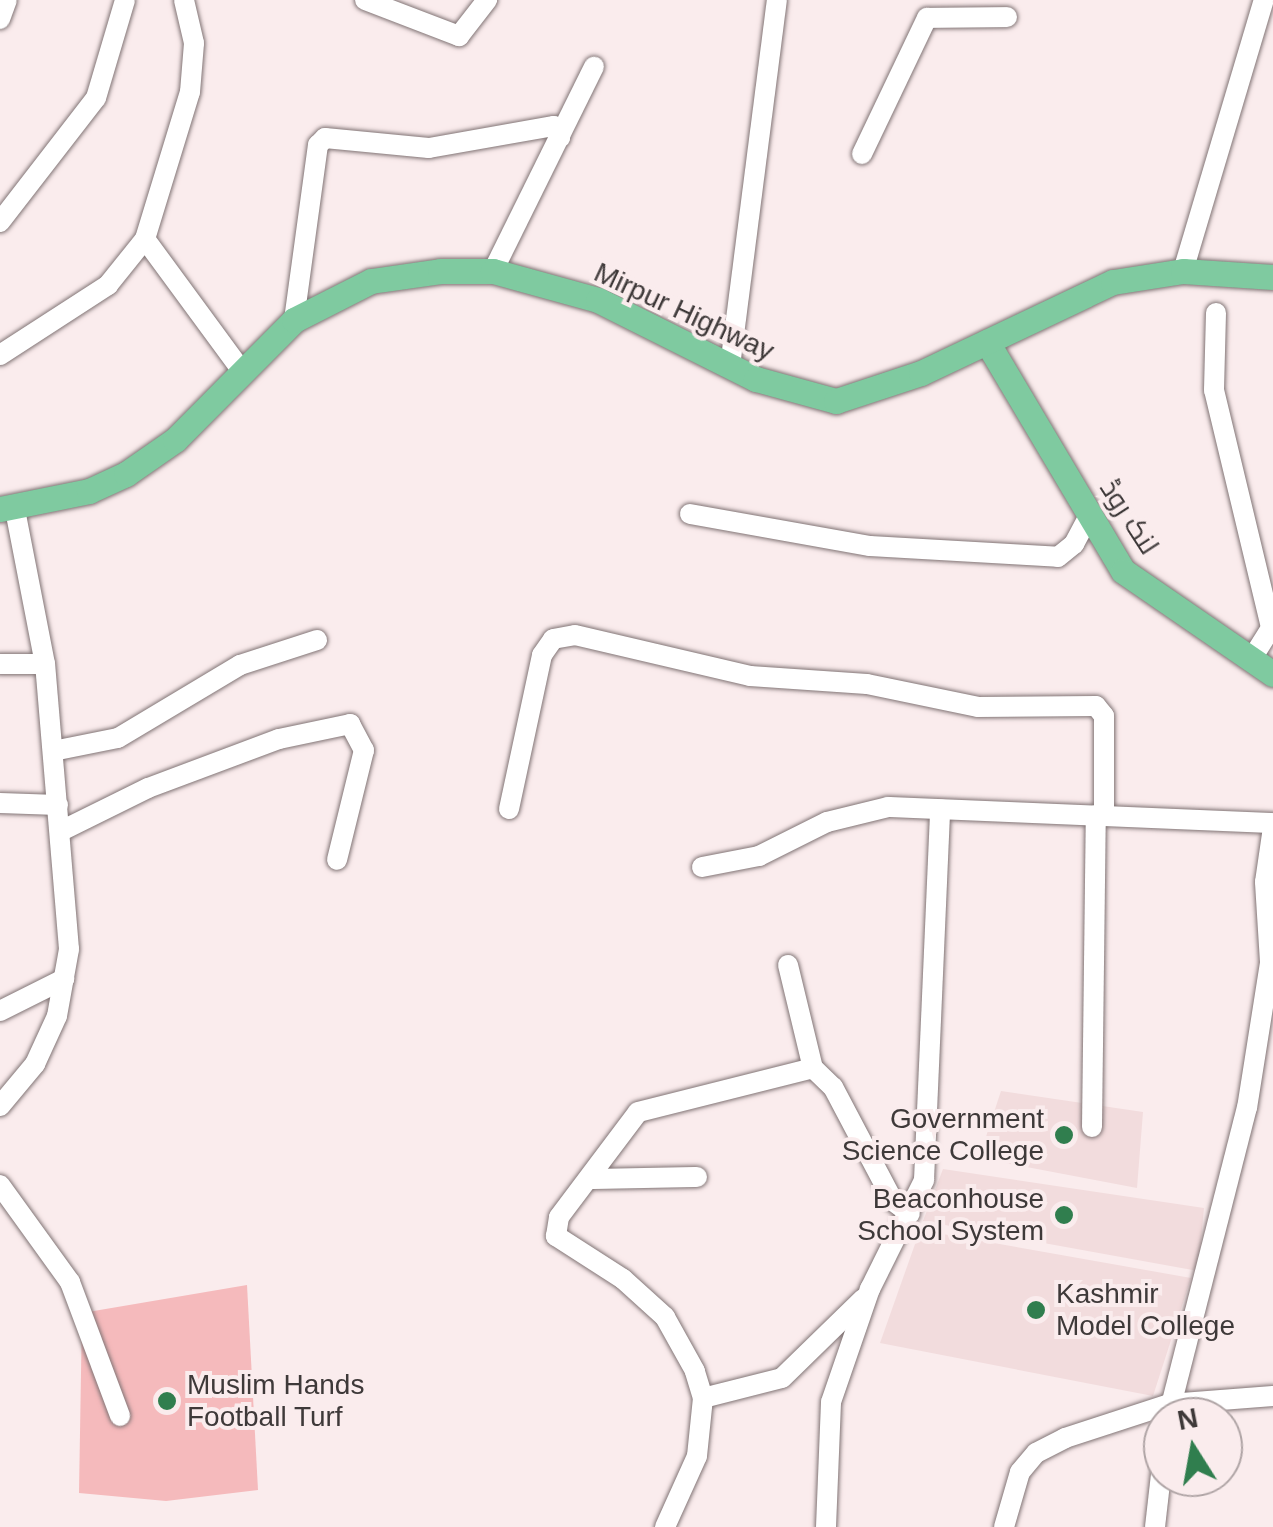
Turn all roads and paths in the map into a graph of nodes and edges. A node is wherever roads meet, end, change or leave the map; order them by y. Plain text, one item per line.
1 (7, 0) edge
2 (126, 0) edge
3 (184, 0) edge
4 (365, 0) edge
5 (487, 0) edge
6 (777, 0) edge
7 (1264, 0) edge
8 (925, 9) edge
9 (1007, 17) dead end
10 (0, 19) edge
11 (594, 67) dead end
12 (560, 137) junction
13 (862, 154) dead end
14 (0, 222) edge
15 (145, 240) junction
16 (1183, 271) junction
17 (493, 272) junction
18 (1273, 277) edge
19 (1216, 313) dead end
20 (294, 320) junction
21 (988, 342) junction
22 (0, 355) edge
23 (730, 366) junction
24 (244, 374) junction
25 (8, 509) edge
26 (690, 514) dead end
27 (1090, 514) junction
28 (317, 640) dead end
29 (1254, 655) junction
30 (0, 664) edge
31 (45, 664) junction
32 (1273, 674) edge
33 (53, 752) junction
34 (0, 803) edge
35 (58, 805) junction
36 (940, 808) junction
37 (508, 809) dead end
38 (1100, 815) junction
39 (1273, 825) edge
40 (61, 831) junction
41 (337, 860) dead end
42 (702, 867) dead end
43 (788, 965) dead end
44 (64, 979) junction
45 (0, 1011) edge
46 (812, 1068) junction
47 (0, 1106) edge
48 (1092, 1127) dead end
49 (697, 1177) dead end
50 (591, 1178) junction
51 (0, 1185) edge
52 (910, 1214) junction
53 (870, 1289) junction
54 (1273, 1396) edge
55 (1171, 1397) edge
56 (703, 1398) junction
57 (1243, 1400) edge
58 (120, 1416) dead end
59 (1143, 1418) edge
60 (1159, 1497) edge
61 (665, 1527) edge
62 (826, 1527) edge
63 (1004, 1527) edge
64 (1156, 1527) edge

1 - 10 street
2 - 14 street
3 - 15 street
4 - 5 street
6 - 23 street
7 - 16 street
8 - 9 street
8 - 13 street
11 - 12 street
12 - 17 street
12 - 20 street
15 - 22 street
15 - 24 street
16 - 18 main road, Mirpur Highway
16 - 21 main road, Mirpur Highway
17 - 20 main road, Mirpur Highway
17 - 23 main road, Mirpur Highway
19 - 29 street
20 - 24 main road, Mirpur Highway
21 - 23 main road, Mirpur Highway
21 - 27 main road, لنک روڈ
24 - 25 main road, Mirpur Highway
25 - 31 street
26 - 27 street
27 - 29 main road, لنک روڈ
28 - 33 street
29 - 32 main road, لنک روڈ
30 - 31 street
31 - 33 street
33 - 35 street
34 - 35 street
35 - 40 street
36 - 38 street
36 - 42 street
36 - 52 street
37 - 38 street
38 - 39 street
38 - 48 street
39 - 55 street
40 - 41 street
40 - 44 street
43 - 46 street
44 - 45 street
44 - 47 street
46 - 50 street
46 - 52 street
49 - 50 street
50 - 56 street
51 - 58 street
52 - 53 street
53 - 56 street
53 - 62 street
54 - 57 street
56 - 61 street
59 - 63 street
60 - 64 street

